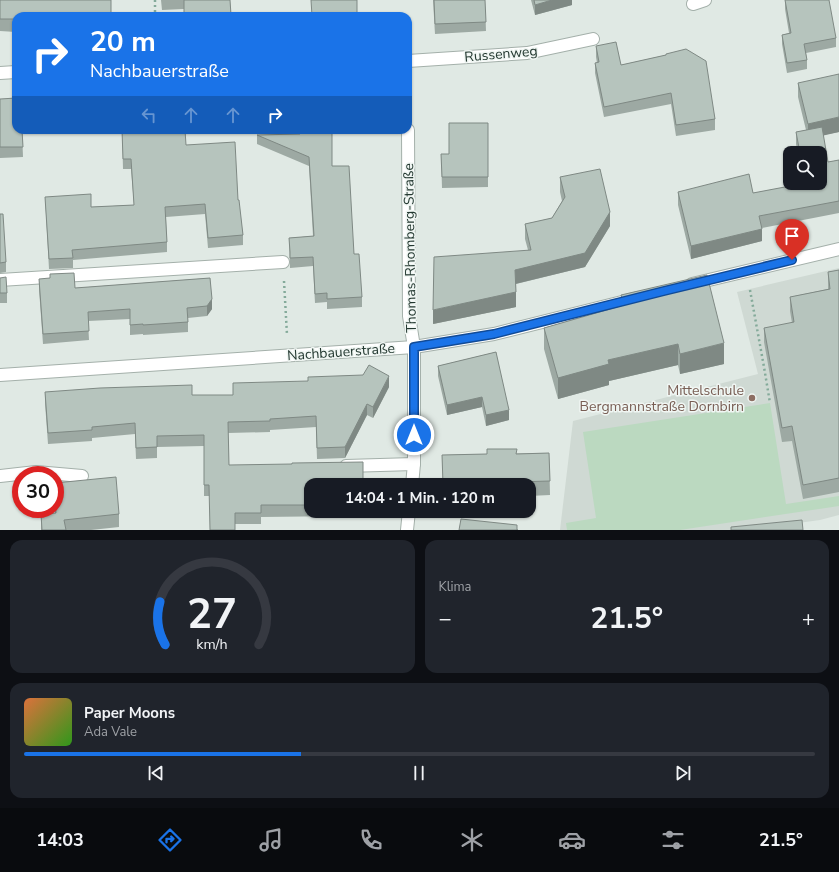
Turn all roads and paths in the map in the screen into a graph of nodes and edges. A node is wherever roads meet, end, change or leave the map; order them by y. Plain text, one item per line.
1 (155, 0) edge
2 (705, 0) edge
3 (693, 4) dead end
4 (155, 12) edge
5 (593, 39) dead end
6 (412, 61) edge
7 (12, 72) edge
8 (0, 73) edge
9 (408, 134) edge
10 (839, 249) edge
11 (283, 262) joint
12 (746, 271) junction
13 (0, 280) edge
14 (679, 287) edge
15 (649, 295) edge
16 (414, 347) junction
17 (288, 356) junction
18 (0, 375) edge
19 (770, 403) dead end
20 (414, 464) junction
21 (334, 466) edge
22 (0, 476) edge
23 (82, 476) dead end
24 (413, 478) edge
25 (408, 518) edge
26 (407, 530) edge

1 - 4 path
2 - 3 street
5 - 6 street, Russenweg
7 - 8 street
9 - 16 street, Thomas-Rhomberg-Straße
10 - 12 street
11 - 13 street
11 - 17 path
12 - 14 street
12 - 19 path
15 - 16 street, Nachbauerstraße
16 - 17 street, Nachbauerstraße
16 - 20 street, Thomas-Rhomberg-Straße
17 - 18 street, Nachbauerstraße
20 - 21 street
20 - 24 street, Thomas-Rhomberg-Straße
22 - 23 street
25 - 26 street

